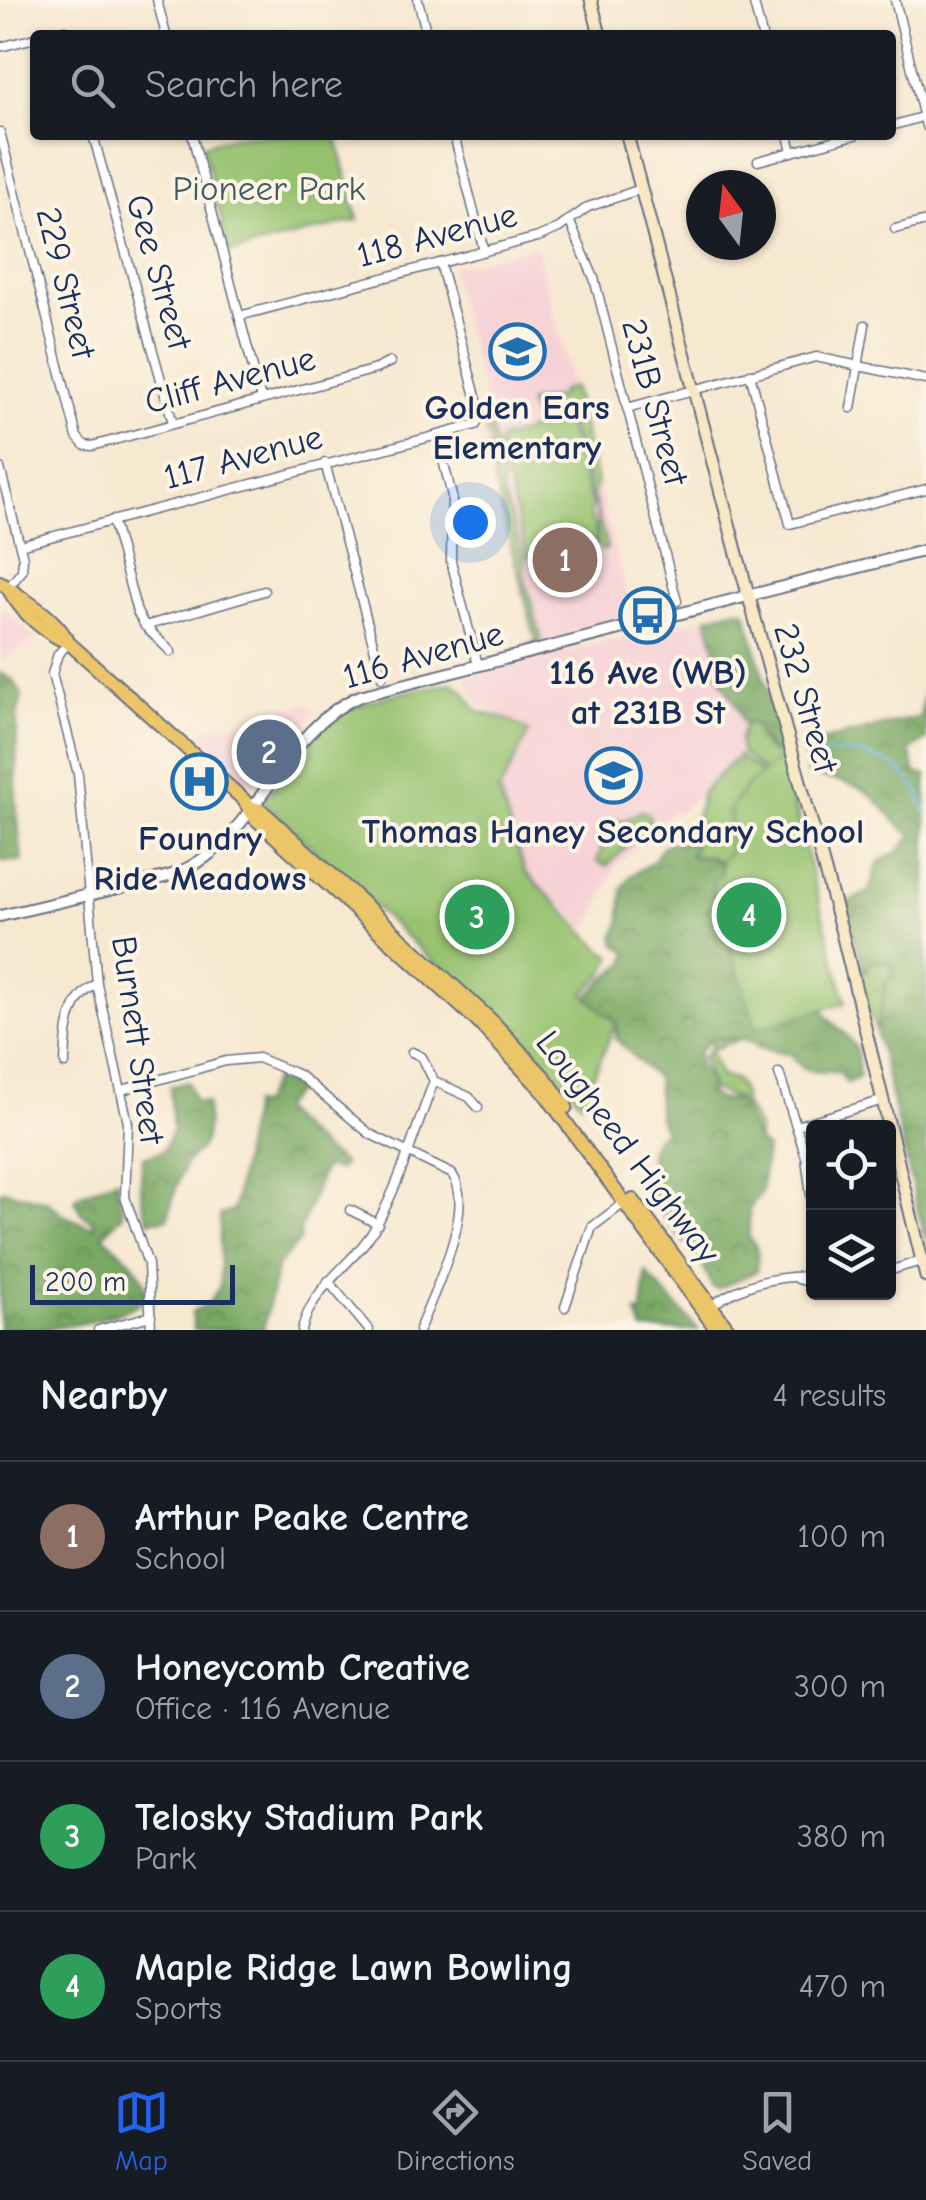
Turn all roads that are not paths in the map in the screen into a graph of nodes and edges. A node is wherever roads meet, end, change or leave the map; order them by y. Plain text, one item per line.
1 (157, 0) edge
2 (418, 0) edge
3 (592, 0) edge
4 (753, 0) edge
5 (894, 0) edge
6 (165, 30) edge
7 (427, 30) edge
8 (599, 30) edge
9 (761, 30) edge
10 (30, 39) edge
11 (0, 47) edge
12 (925, 120) edge
13 (896, 125) edge
14 (0, 132) edge
15 (93, 140) edge
16 (193, 140) edge
17 (455, 140) edge
18 (628, 140) edge
19 (789, 140) edge
20 (836, 140) edge
21 (792, 152) junction
22 (758, 160) dead end
23 (640, 189) junction
24 (570, 220) junction
25 (926, 221) edge
26 (895, 229) dead end
27 (484, 251) junction
28 (440, 263) junction
29 (239, 316) junction
30 (864, 324) dead end
31 (390, 362) dead end
32 (857, 364) junction
33 (750, 374) junction
34 (926, 380) edge
35 (694, 390) junction
36 (260, 399) junction
37 (628, 408) junction
38 (851, 408) dead end
39 (173, 423) junction
40 (437, 436) junction
41 (84, 445) joint
42 (325, 463) junction
43 (0, 468) edge
44 (926, 489) edge
45 (112, 520) junction
46 (20, 545) junction
47 (926, 550) edge
48 (4, 585) edge
49 (264, 591) dead end
50 (748, 596) junction
51 (676, 601) dead end
52 (145, 626) junction
53 (68, 643) junction
54 (171, 652) dead end
55 (478, 665) junction
56 (382, 677) dead end
57 (250, 806) junction
58 (91, 894) junction
59 (0, 916) edge
60 (98, 984) junction
61 (412, 1052) dead end
62 (65, 1064) dead end
63 (779, 1073) dead end
64 (434, 1081) junction
65 (122, 1090) junction
66 (884, 1100) junction
67 (478, 1107) dead end
68 (798, 1125) junction
69 (407, 1152) junction
70 (806, 1157) edge
71 (629, 1200) junction
72 (350, 1210) dead end
73 (378, 1224) junction
74 (921, 1261) junction
75 (896, 1269) edge
76 (806, 1277) edge
77 (798, 1278) junction
78 (926, 1278) edge
79 (328, 1281) junction
80 (806, 1281) edge
81 (565, 1308) dead end
82 (707, 1308) junction
83 (151, 1316) junction
84 (98, 1330) edge
85 (151, 1330) edge
86 (302, 1330) edge
87 (369, 1330) edge
88 (419, 1330) edge
89 (717, 1330) edge
90 (729, 1330) edge

1 - 6 street
2 - 7 street
3 - 8 main road
4 - 9 street
5 - 12 street
10 - 11 street
12 - 13 street
14 - 41 street, 229 Street
15 - 39 street, Gee Street
16 - 29 street
17 - 27 street
18 - 23 main road, 232 Street
19 - 21 street
20 - 21 street
21 - 22 street
23 - 24 street, 118 Avenue
23 - 35 main road, 232 Street
24 - 27 street, 118 Avenue
24 - 37 street, 231B Street
25 - 26 street
27 - 28 street, 118 Avenue
28 - 29 street, 118 Avenue
28 - 40 street, 117 Avenue
29 - 36 street
30 - 32 street
31 - 36 street, Cliff Avenue
32 - 33 street
32 - 34 street
32 - 38 street
33 - 35 street
33 - 44 street
35 - 37 street
35 - 50 main road, 232 Street
36 - 39 street, Cliff Avenue
37 - 51 street, 231B Street
39 - 41 street, Cliff Avenue
40 - 42 street, 117 Avenue
40 - 55 street
42 - 45 street, 117 Avenue
42 - 56 street
43 - 46 street
45 - 46 street, 117 Avenue
45 - 52 street
46 - 48 street
47 - 50 street, 116 Avenue
48 - 53 main road, Lougheed Highway
49 - 52 street
50 - 55 street, 116 Avenue
50 - 66 main road, 232 Street
52 - 54 street
53 - 57 main road, Lougheed Highway
53 - 58 street, Burnett Street
55 - 57 street, 116 Avenue
57 - 58 street, 116 Avenue
57 - 71 main road, Lougheed Highway
58 - 59 street, 116 Avenue
58 - 60 street, Burnett Street
60 - 62 street
60 - 65 street, Burnett Street
61 - 64 street
63 - 68 street
64 - 67 street
64 - 69 street
65 - 69 street
65 - 83 street, Burnett Street
66 - 68 street
66 - 74 main road, 232 Street
68 - 70 street
69 - 73 street
69 - 88 street
71 - 81 street
71 - 82 main road, Lougheed Highway
72 - 73 street
73 - 79 street
74 - 75 street
74 - 78 main road, 232 Street
76 - 77 street
77 - 80 street
77 - 82 street
79 - 86 street
79 - 87 street
82 - 89 main road, Lougheed Highway
82 - 90 main road, Lougheed Highway
83 - 84 street
83 - 85 street, Burnett Street

